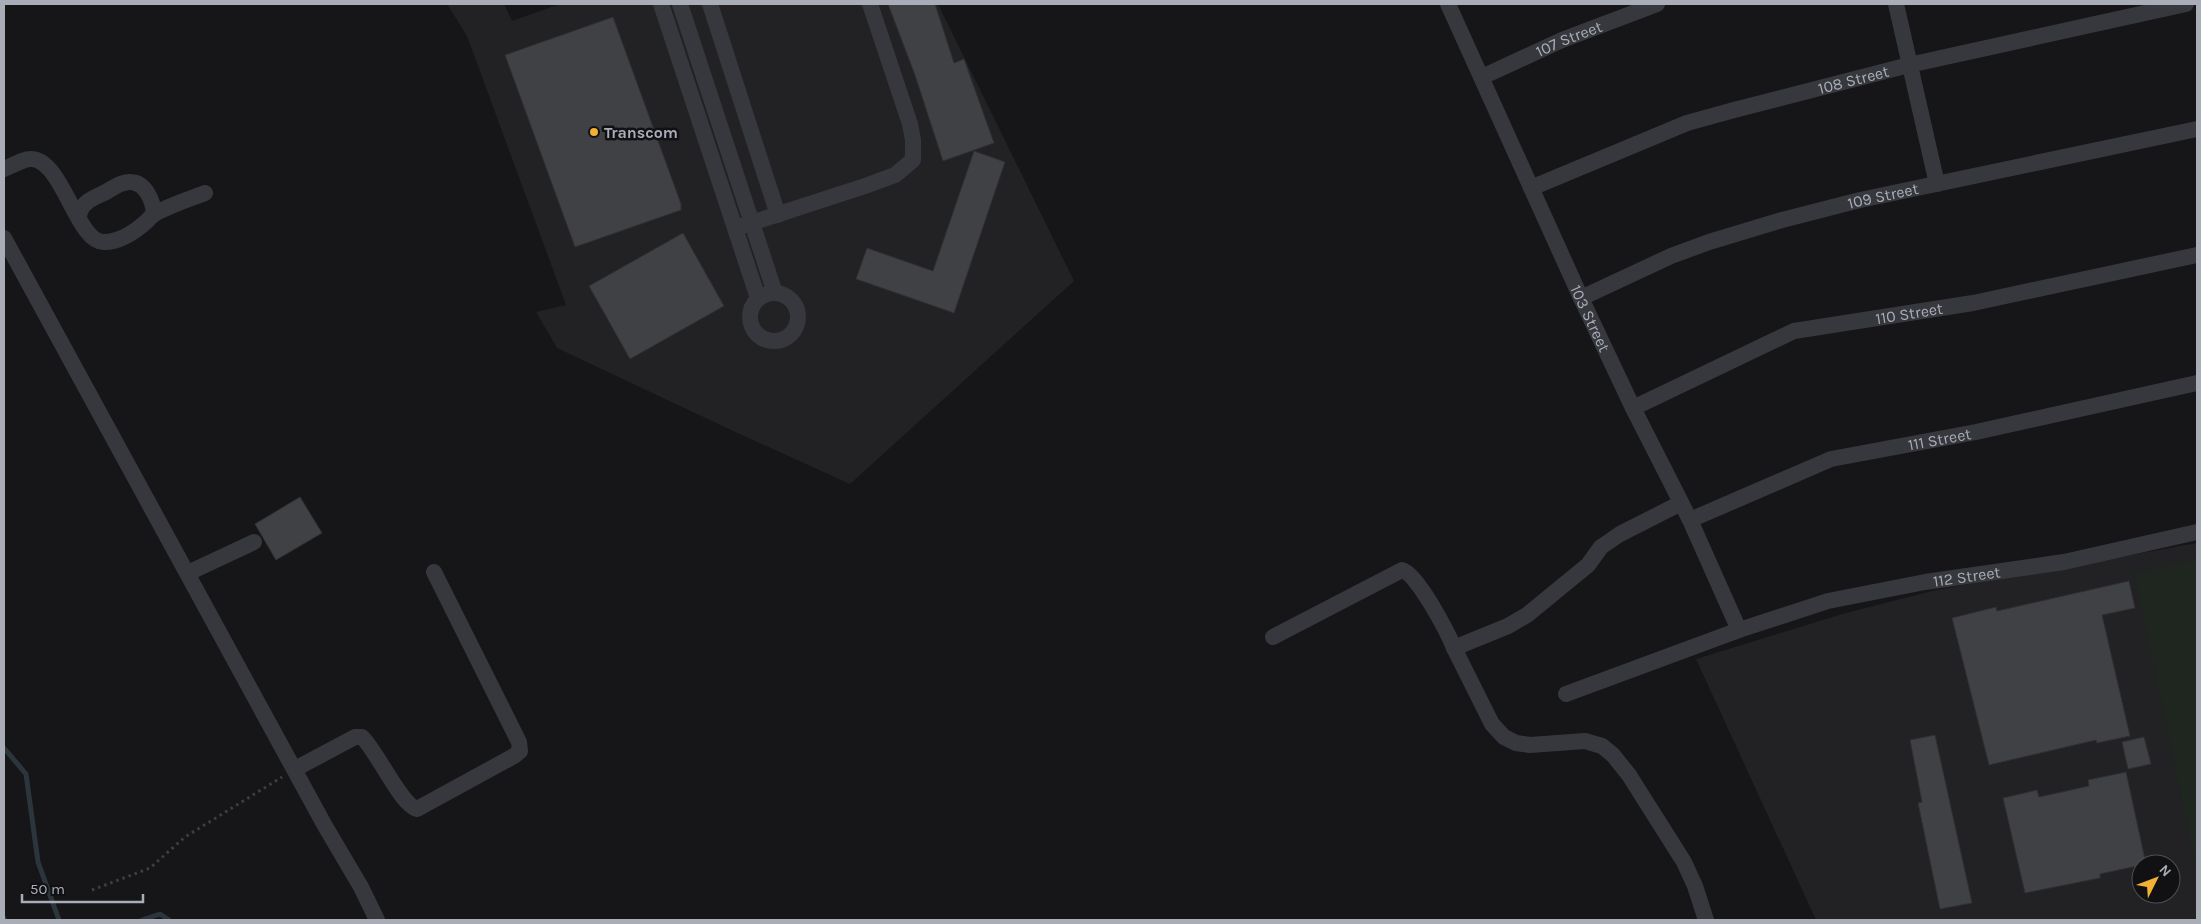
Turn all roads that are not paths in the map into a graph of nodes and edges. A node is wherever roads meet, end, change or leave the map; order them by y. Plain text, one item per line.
1 (661, 4) edge
2 (680, 4) edge
3 (710, 4) edge
4 (870, 4) edge
5 (1448, 4) edge
6 (1657, 4) edge
7 (1896, 4) edge
8 (2186, 4) edge
9 (700, 63) junction
10 (1909, 65) junction
11 (682, 68) junction
12 (1482, 77) junction
13 (714, 108) junction
14 (698, 113) junction
15 (2197, 129) edge
16 (4, 169) edge
17 (1937, 184) junction
18 (1531, 188) junction
19 (205, 193) dead end
20 (154, 214) junction
21 (778, 214) junction
22 (79, 217) junction
23 (752, 223) junction
24 (736, 228) junction
25 (4, 238) edge
26 (2197, 255) edge
27 (775, 293) junction
28 (758, 298) junction
29 (1581, 298) junction
30 (2197, 383) edge
31 (1633, 408) junction
32 (1681, 503) junction
33 (1690, 520) junction
34 (2197, 532) edge
35 (254, 542) dead end
36 (434, 572) dead end
37 (188, 573) junction
38 (1739, 630) junction
39 (1274, 637) dead end
40 (1454, 648) junction
41 (1566, 694) dead end
42 (295, 769) junction
43 (377, 920) edge
44 (1706, 920) edge

1 - 11 street
2 - 9 street
3 - 21 street
4 - 21 street
5 - 12 street, 103 Street
6 - 12 street, 107 Street
7 - 10 street
8 - 10 street, 108 Street
9 - 11 street
9 - 13 street
10 - 17 street
10 - 18 street, 108 Street
11 - 14 street
12 - 18 street, 103 Street
13 - 14 street
13 - 23 street
14 - 24 street
15 - 17 street, 109 Street
16 - 22 street
17 - 29 street, 109 Street
18 - 29 street, 103 Street
19 - 20 street
20 - 22 street
20 - 22 street
21 - 23 street
23 - 24 street
23 - 27 street
24 - 28 street
25 - 37 street
26 - 31 street, 110 Street
27 - 28 street
27 - 28 street
29 - 31 street, 103 Street
30 - 33 street, 111 Street
31 - 32 street, 103 Street
32 - 33 street, 103 Street
32 - 40 street
33 - 38 street, 103 Street
34 - 38 street, 112 Street
35 - 37 street
36 - 42 street
37 - 42 street
38 - 41 street, 112 Street
39 - 40 street
40 - 44 street
42 - 43 street

